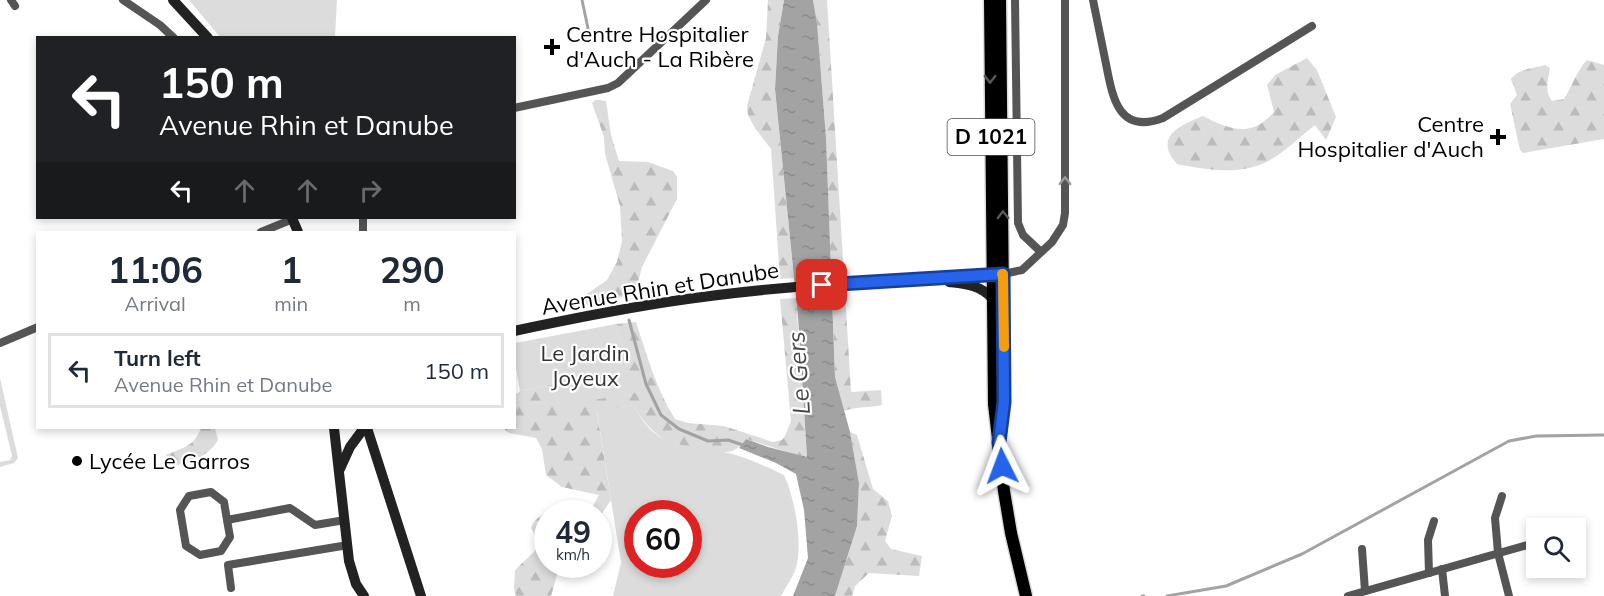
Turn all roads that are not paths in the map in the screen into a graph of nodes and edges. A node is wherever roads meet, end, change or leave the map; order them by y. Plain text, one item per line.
1 (123, 0) edge
2 (173, 0) edge
3 (706, 0) edge
4 (990, 0) edge
5 (1000, 0) edge
6 (1015, 0) edge
7 (1065, 0) edge
8 (1093, 0) edge
9 (1312, 26) dead end
10 (172, 36) edge
11 (206, 36) edge
12 (516, 108) edge
13 (291, 219) edge
14 (263, 231) edge
15 (1041, 252) junction
16 (998, 274) junction
17 (919, 279) junction
18 (992, 298) junction
19 (36, 328) edge
20 (516, 331) edge
21 (0, 343) edge
22 (334, 429) edge
23 (364, 429) edge
24 (365, 429) edge
25 (999, 442) junction
26 (339, 472) junction
27 (1502, 496) dead end
28 (227, 520) junction
29 (345, 520) junction
30 (1434, 521) dead end
31 (348, 545) junction
32 (1526, 545) edge
33 (1362, 549) dead end
34 (1498, 553) junction
35 (1442, 569) junction
36 (1429, 573) junction
37 (356, 584) junction
38 (231, 588) dead end
39 (1369, 592) edge
40 (353, 596) edge
41 (364, 596) edge
42 (421, 596) edge
43 (1026, 596) edge
44 (1348, 596) edge
45 (1445, 596) edge
46 (1509, 596) edge

1 - 10 street
2 - 11 street
3 - 12 street
4 -> 16 main road, D 1021
16 -> 5 main road, D 1021
6 - 15 street
15 -> 7 street
8 - 9 street
13 - 14 street
15 - 16 street
16 - 17 street, Avenue Rhin et Danube
16 - 18 main road, D 1021
16 - 25 main road, D 1021
17 - 18 street, Avenue Rhin et Danube
17 - 20 street, Avenue Rhin et Danube
18 - 25 main road, D 1021
19 - 21 street
22 - 26 street
23 - 26 street
24 - 42 street
25 - 43 main road, D 1021
26 - 29 street
27 - 34 street
28 - 28 street
28 - 29 street
29 - 31 street
30 - 36 street
31 - 37 street
31 - 38 street
32 - 34 street
33 - 39 street
34 - 35 street
34 - 46 street
35 - 36 street
35 - 45 street
36 - 39 street
37 - 40 street
37 - 41 street
39 - 44 street

